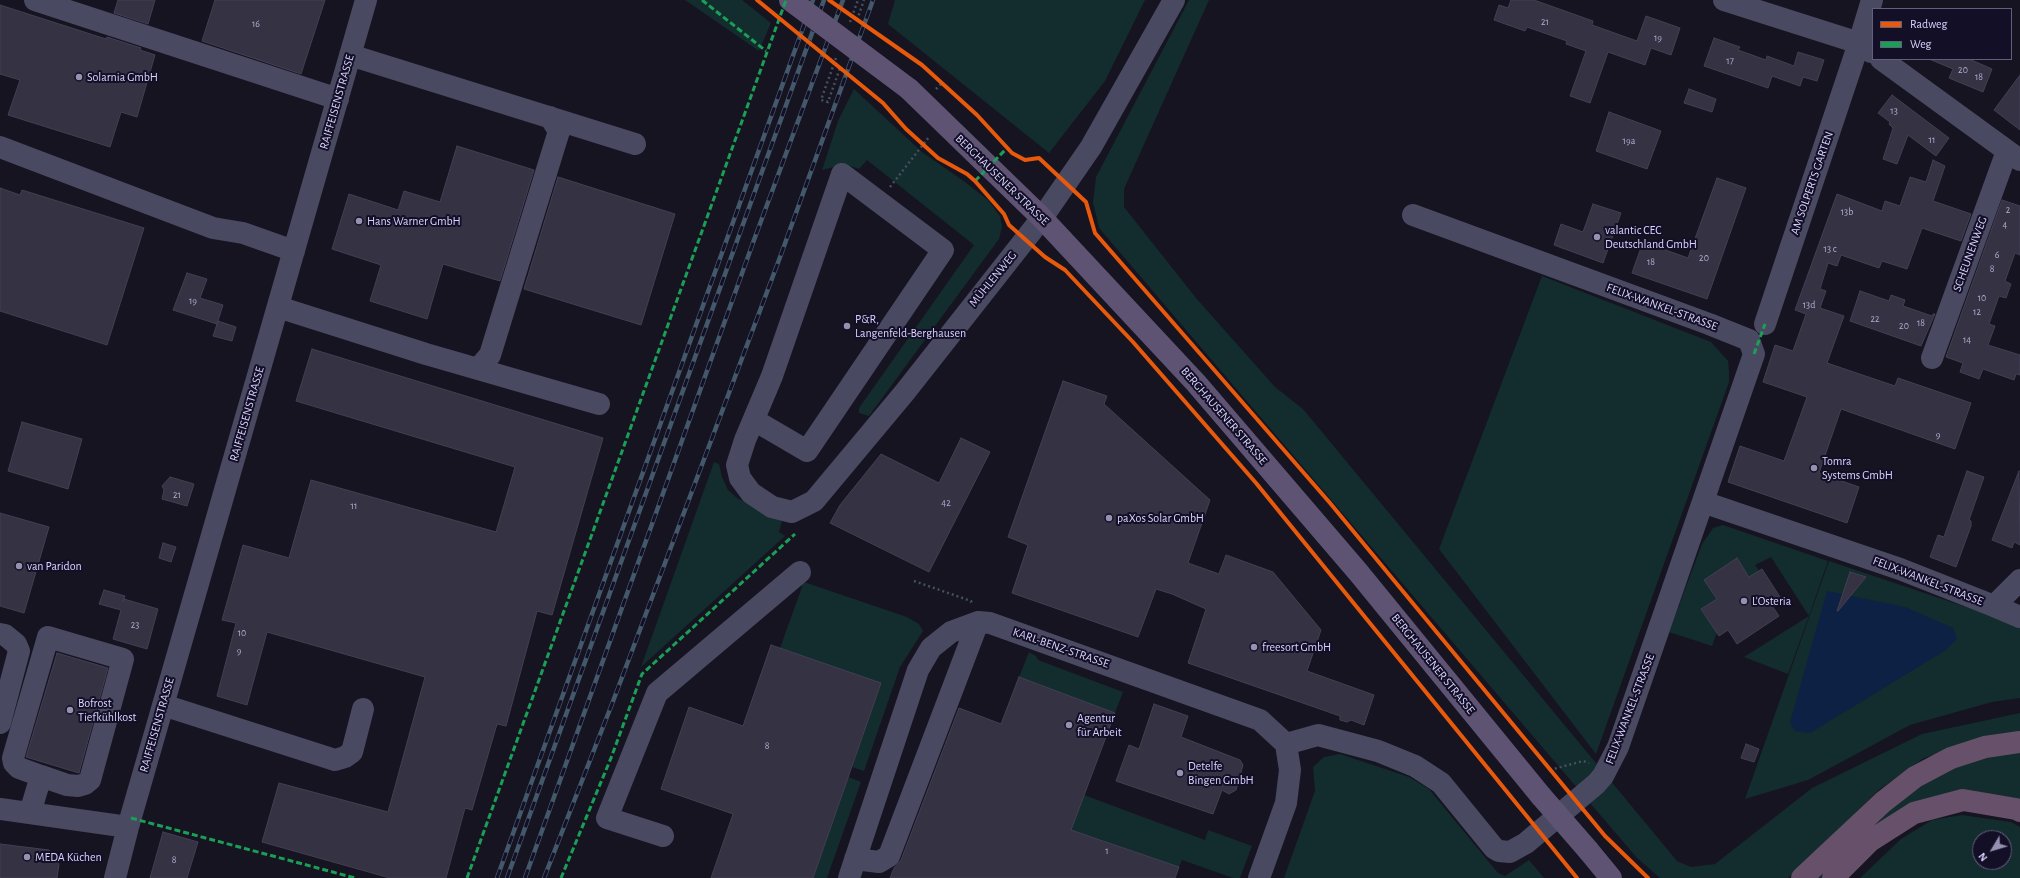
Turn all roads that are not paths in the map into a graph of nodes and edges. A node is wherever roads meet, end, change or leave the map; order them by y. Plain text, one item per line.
1 (35, 0) edge
2 (366, 0) edge
3 (790, 0) edge
4 (1174, 0) edge
5 (1724, 0) edge
6 (1872, 0) edge
7 (1866, 48) edge
8 (350, 54) junction
9 (1882, 60) edge
10 (338, 99) junction
11 (550, 117) junction
12 (635, 144) dead end
13 (0, 147) edge
14 (2014, 156) edge
15 (1413, 215) dead end
16 (1042, 218) junction
17 (294, 252) junction
18 (278, 306) junction
19 (1765, 324) dead end
20 (1932, 358) dead end
21 (478, 369) junction
22 (599, 404) dead end
23 (754, 420) junction
24 (1703, 502) junction
25 (800, 572) dead end
26 (2020, 580) edge
27 (1994, 606) junction
28 (2020, 617) edge
29 (978, 622) junction
30 (0, 634) edge
31 (163, 705) junction
32 (363, 709) dead end
33 (0, 722) edge
34 (2020, 742) edge
35 (1286, 744) junction
36 (41, 776) junction
37 (0, 809) edge
38 (2020, 811) edge
39 (30, 813) junction
40 (128, 827) junction
41 (663, 836) dead end
42 (852, 869) edge
43 (115, 878) edge
44 (1259, 878) edge
45 (1611, 878) edge
46 (1802, 878) edge
47 (1833, 878) edge

1 - 10 street
2 - 8 street, RAIFFEISENSTRASSE
3 - 16 main road, BERGHAUSENER STRASSE, bridge
4 - 16 street, MÜHLENWEG
5 - 7 street
6 - 7 street, AM SOLPERTS GARTEN
7 - 19 street, AM SOLPERTS GARTEN
8 - 10 street, RAIFFEISENSTRASSE
8 - 11 street
9 - 14 street
10 - 17 street, RAIFFEISENSTRASSE
11 - 12 street
11 - 21 street
13 - 17 street
14 - 20 street, SCHEUNENWEG
15 - 24 street, FELIX-WANKEL-STRASSE
16 - 23 street, MÜHLENWEG
16 - 45 main road, BERGHAUSENER STRASSE, bridge
17 - 18 street, RAIFFEISENSTRASSE
18 - 21 street
18 - 31 street, RAIFFEISENSTRASSE
21 - 22 street
23 - 23 street
24 - 27 street, FELIX-WANKEL-STRASSE
24 - 35 street, FELIX-WANKEL-STRASSE
25 - 41 street
26 - 27 street
27 - 28 street, FELIX-WANKEL-STRASSE
29 - 35 street, KARL-BENZ-STRASSE
29 - 42 street
29 - 42 street
30 - 33 street
31 - 32 street
31 - 40 street, RAIFFEISENSTRASSE
34 - 46 highway
35 - 44 street
36 - 36 street
36 - 39 street
37 - 39 street
38 - 47 highway
39 - 40 street
40 - 43 street, RAIFFEISENSTRASSE

